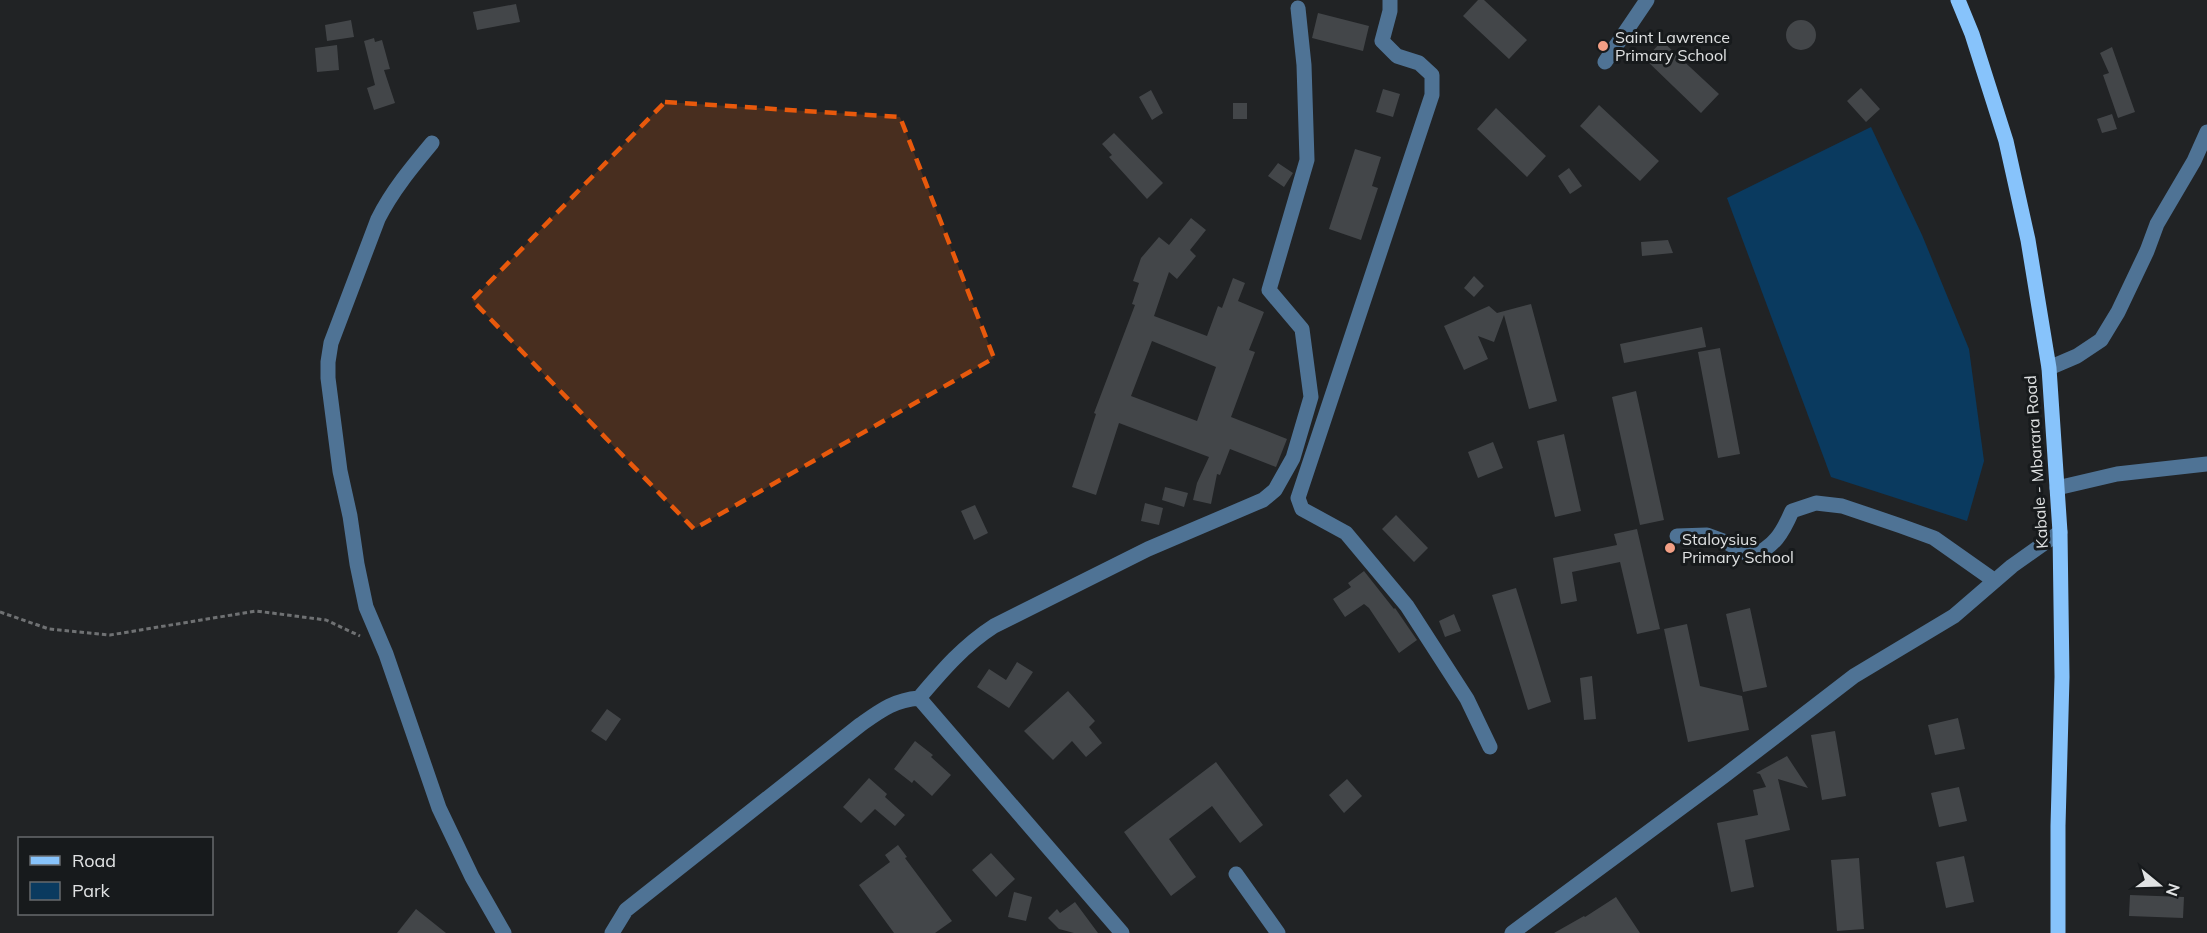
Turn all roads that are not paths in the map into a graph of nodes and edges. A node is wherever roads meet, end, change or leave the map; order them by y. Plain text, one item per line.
1 (1390, 0) edge
2 (1647, 0) edge
3 (1958, 0) edge
4 (1298, 8) dead end
5 (1605, 62) dead end
6 (2207, 132) edge
7 (432, 143) dead end
8 (2049, 368) junction
9 (2207, 464) edge
10 (2057, 488) junction
11 (2060, 532) junction
12 (1677, 536) dead end
13 (1995, 581) junction
14 (919, 698) junction
15 (1490, 747) dead end
16 (1236, 874) dead end
17 (504, 933) edge
18 (612, 933) edge
19 (1122, 933) edge
20 (1278, 933) edge
21 (1512, 933) edge
22 (2058, 933) edge

1 - 15 street
2 - 5 street
3 - 8 main road, Kabale - Mbarara Road
4 - 14 street
6 - 8 street
7 - 17 street
8 - 10 main road, Kabale - Mbarara Road
9 - 10 street
10 - 11 main road, Kabale - Mbarara Road
11 - 13 street
11 - 22 main road, Kabale - Mbarara Road
12 - 13 street
13 - 21 street
14 - 18 street
14 - 19 street
16 - 20 street

